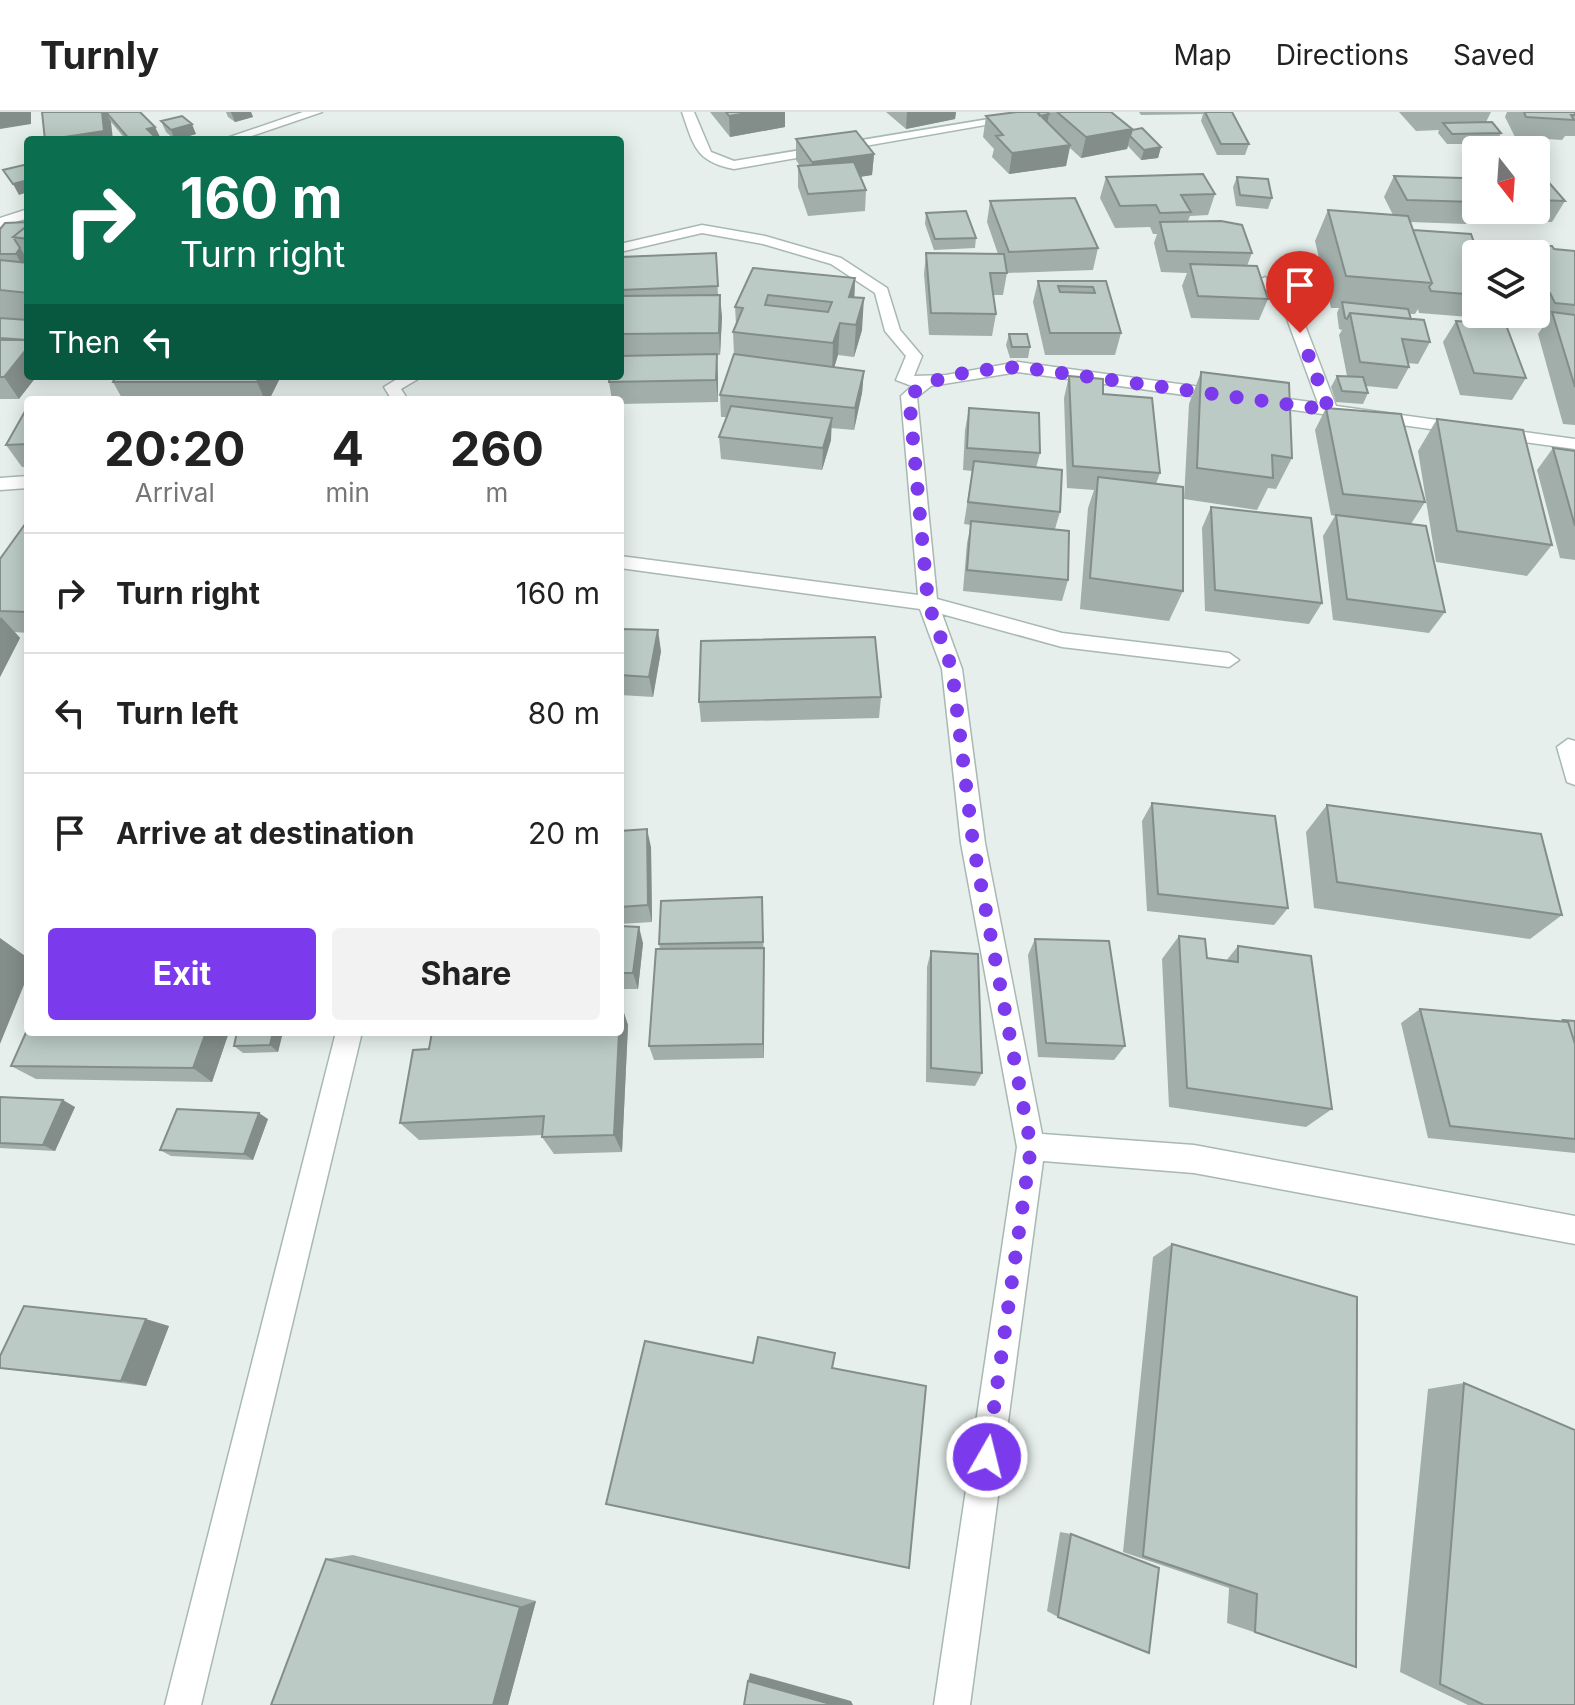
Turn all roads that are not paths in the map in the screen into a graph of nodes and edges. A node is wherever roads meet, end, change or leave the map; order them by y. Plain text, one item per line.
1 (316, 112) edge
2 (688, 112) edge
3 (1053, 112) edge
4 (240, 136) edge
5 (24, 214) edge
6 (0, 223) edge
7 (624, 247) edge
8 (1265, 281) edge
9 (407, 380) edge
10 (924, 384) junction
11 (398, 396) edge
12 (1329, 410) junction
13 (1575, 444) edge
14 (24, 482) edge
15 (0, 484) edge
16 (624, 563) edge
17 (928, 603) junction
18 (1229, 660) dead end
19 (1568, 747) dead end
20 (1575, 776) edge
21 (348, 1036) edge
22 (1031, 1147) junction
23 (1575, 1230) edge
24 (183, 1705) edge
25 (952, 1705) edge

1 - 4 street
2 - 3 street
5 - 6 street
7 - 10 street
8 - 12 street
9 - 11 street
10 - 12 street
10 - 17 street
12 - 13 street
14 - 15 street
16 - 17 street
17 - 18 street
17 - 22 street
19 - 20 street
21 - 24 street
22 - 23 street
22 - 25 street

